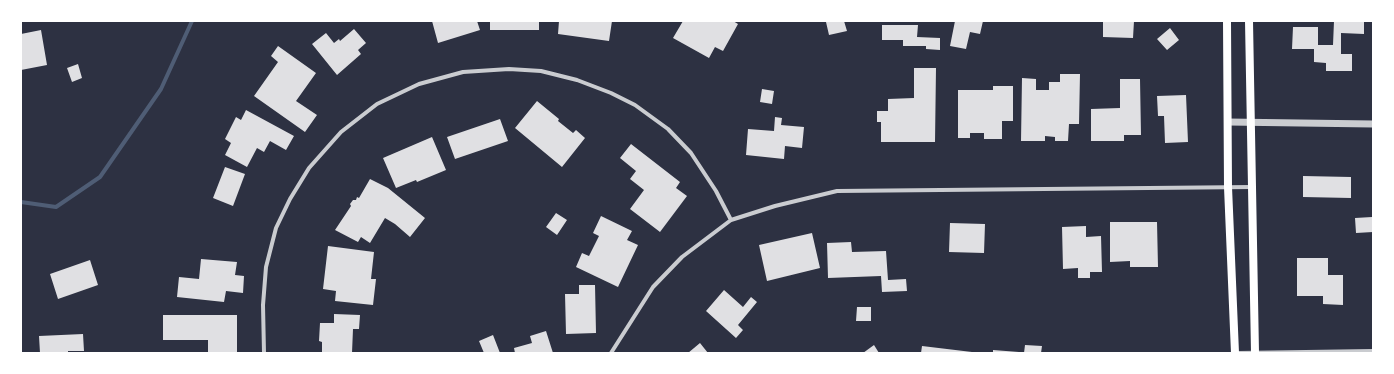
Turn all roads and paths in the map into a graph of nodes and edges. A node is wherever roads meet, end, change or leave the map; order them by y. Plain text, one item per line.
1 (1227, 21) edge
2 (1249, 21) edge
3 (1228, 122) junction
4 (1250, 123) junction
5 (1373, 124) edge
6 (1228, 187) junction
7 (1252, 187) junction
8 (731, 220) junction
9 (1373, 351) edge
10 (1255, 352) edge
11 (264, 353) edge
12 (612, 353) edge
13 (1236, 353) edge

1 - 3 main road
2 - 4 main road
3 - 4 street
3 - 6 main road
4 - 5 street
4 - 7 main road
6 - 7 street
6 - 8 street
6 - 13 main road
7 - 10 main road
8 - 11 street
8 - 12 street
9 - 10 street
10 - 13 street

